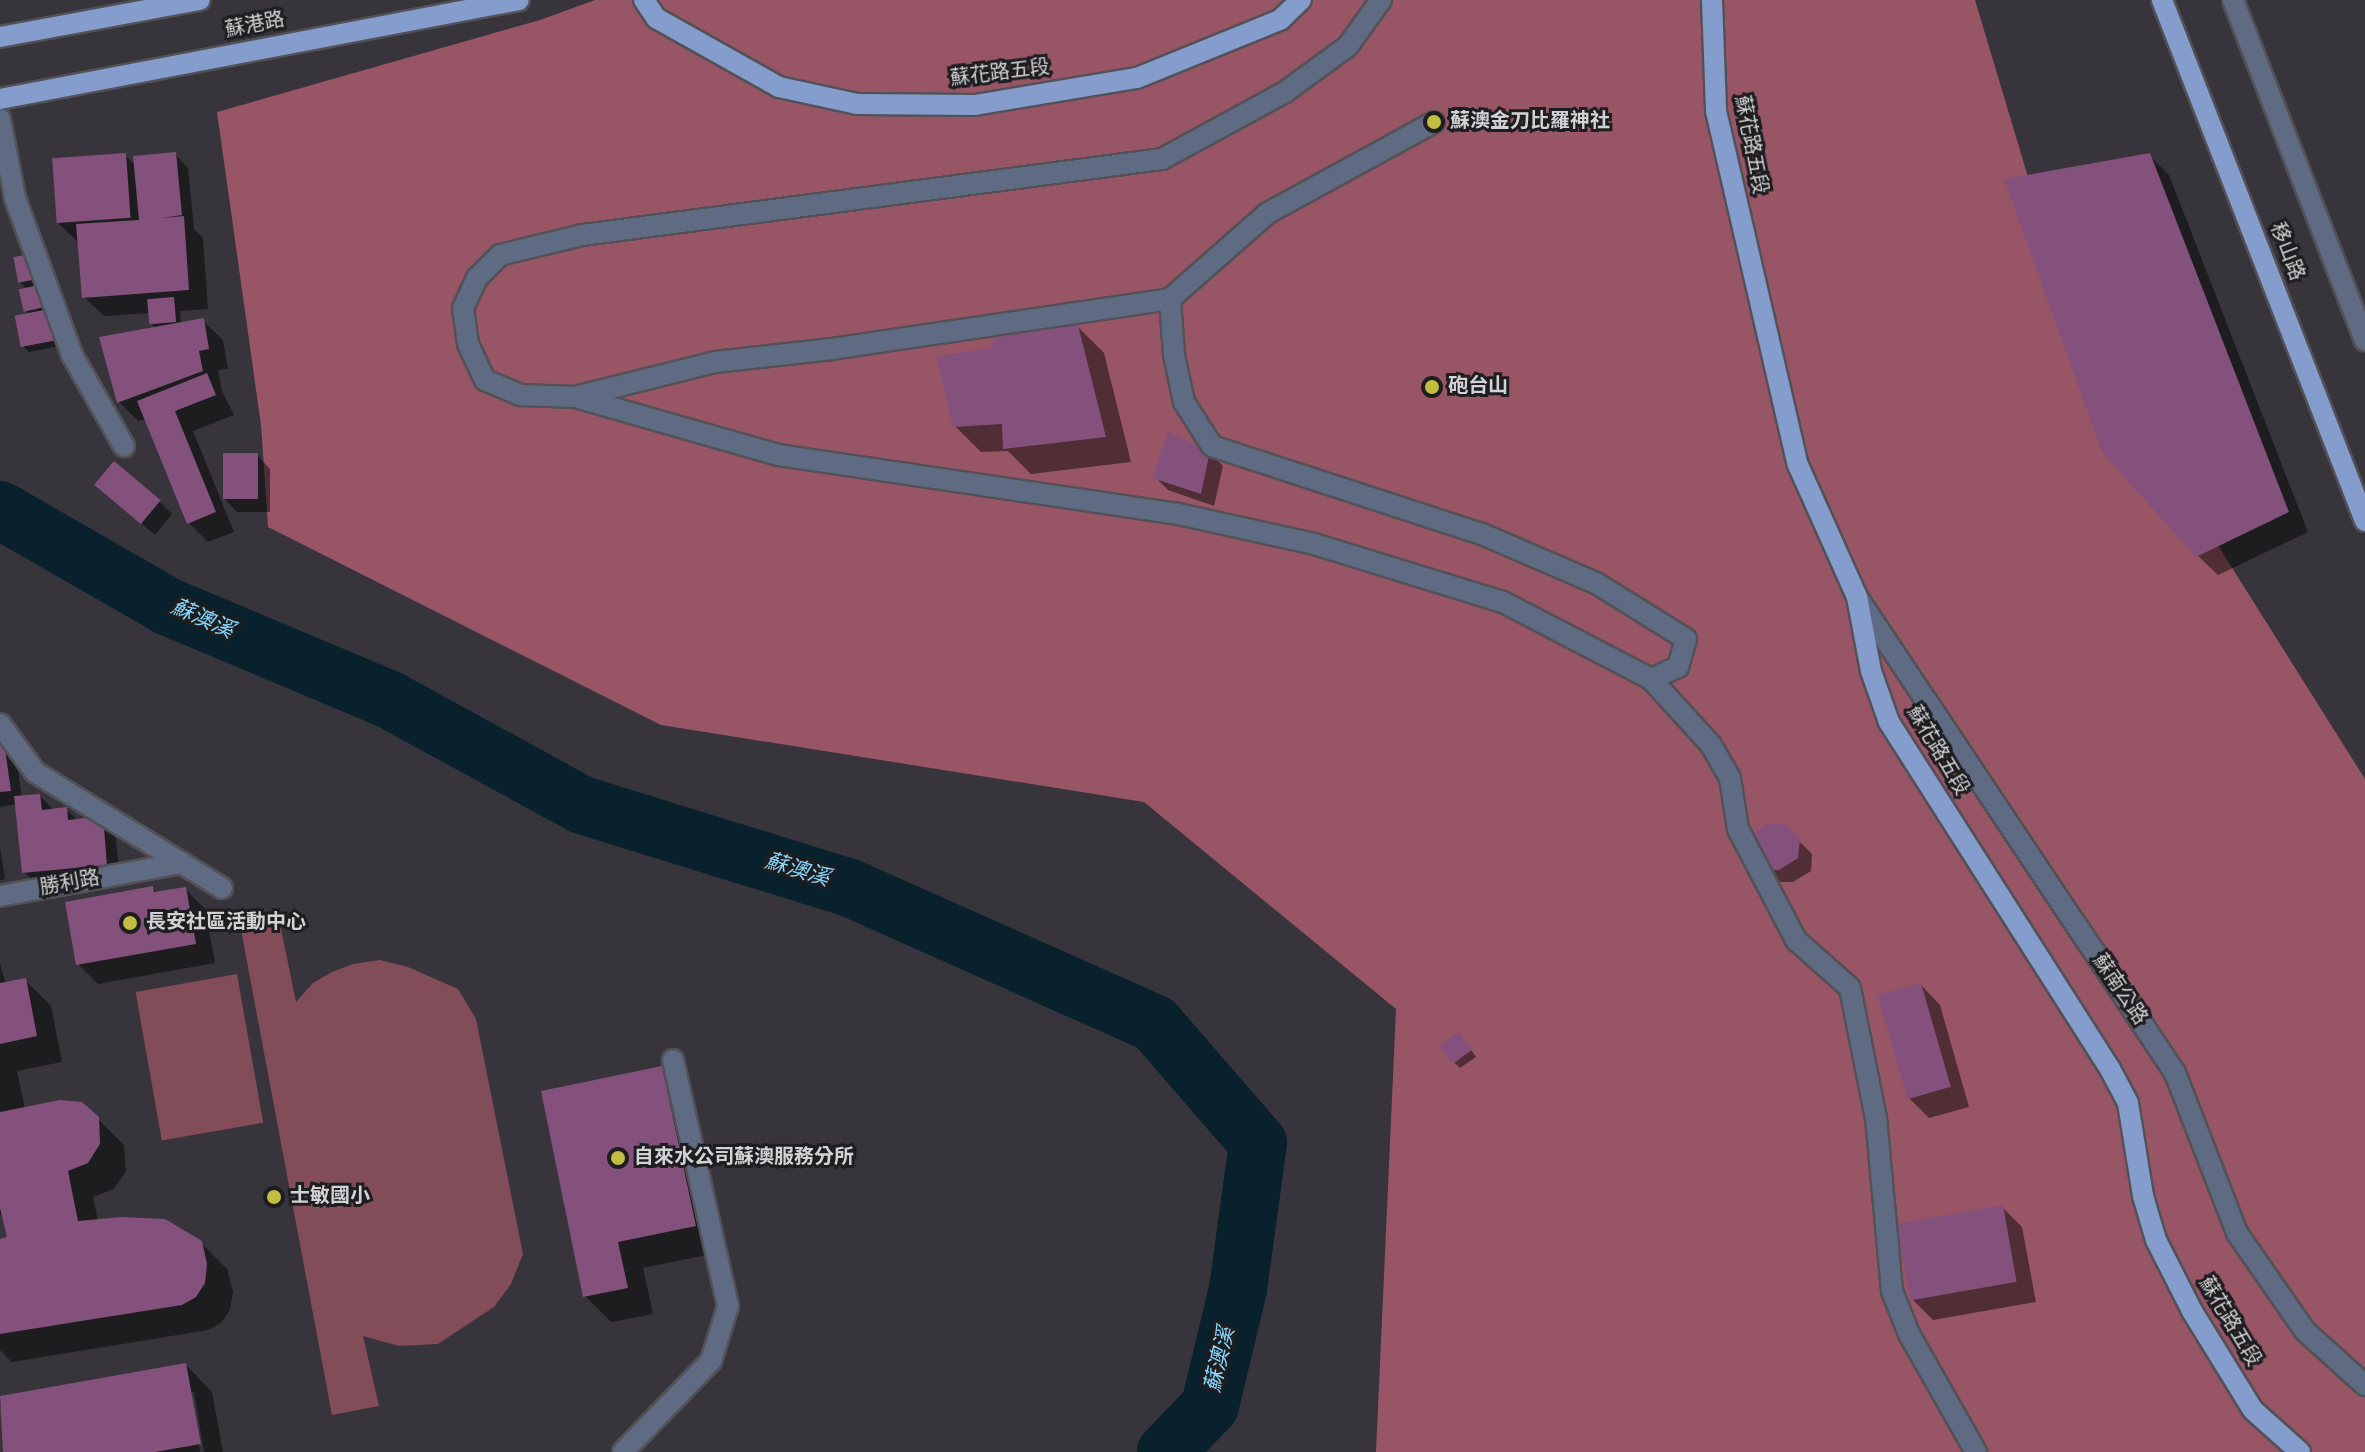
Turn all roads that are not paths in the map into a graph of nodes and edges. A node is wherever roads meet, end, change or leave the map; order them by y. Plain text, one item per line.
1 (200, 0) edge
2 (519, 0) edge
3 (644, 0) edge
4 (1301, 0) edge
5 (1381, 0) edge
6 (1712, 0) edge
7 (2162, 0) edge
8 (2233, 0) edge
9 (0, 37) edge
10 (0, 99) edge
11 (0, 119) edge
12 (1434, 122) dead end
13 (1170, 299) junction
14 (2365, 340) edge
15 (575, 397) junction
16 (124, 446) dead end
17 (2365, 521) edge
18 (1857, 597) junction
19 (1651, 679) junction
20 (0, 724) edge
21 (182, 863) junction
22 (222, 888) dead end
23 (0, 896) edge
24 (673, 1060) dead end
25 (2365, 1385) edge
26 (623, 1452) edge
27 (1976, 1452) edge
28 (2300, 1452) edge

1 - 9 main road
2 - 10 main road, 蘇港路
3 - 4 main road, 蘇花路五段
5 - 15 street
6 - 18 main road, 蘇花路五段
7 - 17 main road, 移山路
8 - 14 street
11 - 16 street
12 - 13 street
13 - 15 street
13 - 19 street
15 - 19 street
18 - 25 street, 蘇南公路
18 - 28 main road, 蘇花路五段
19 - 27 street
20 - 21 street
21 - 22 street
21 - 23 street, 勝利路
24 - 26 street

